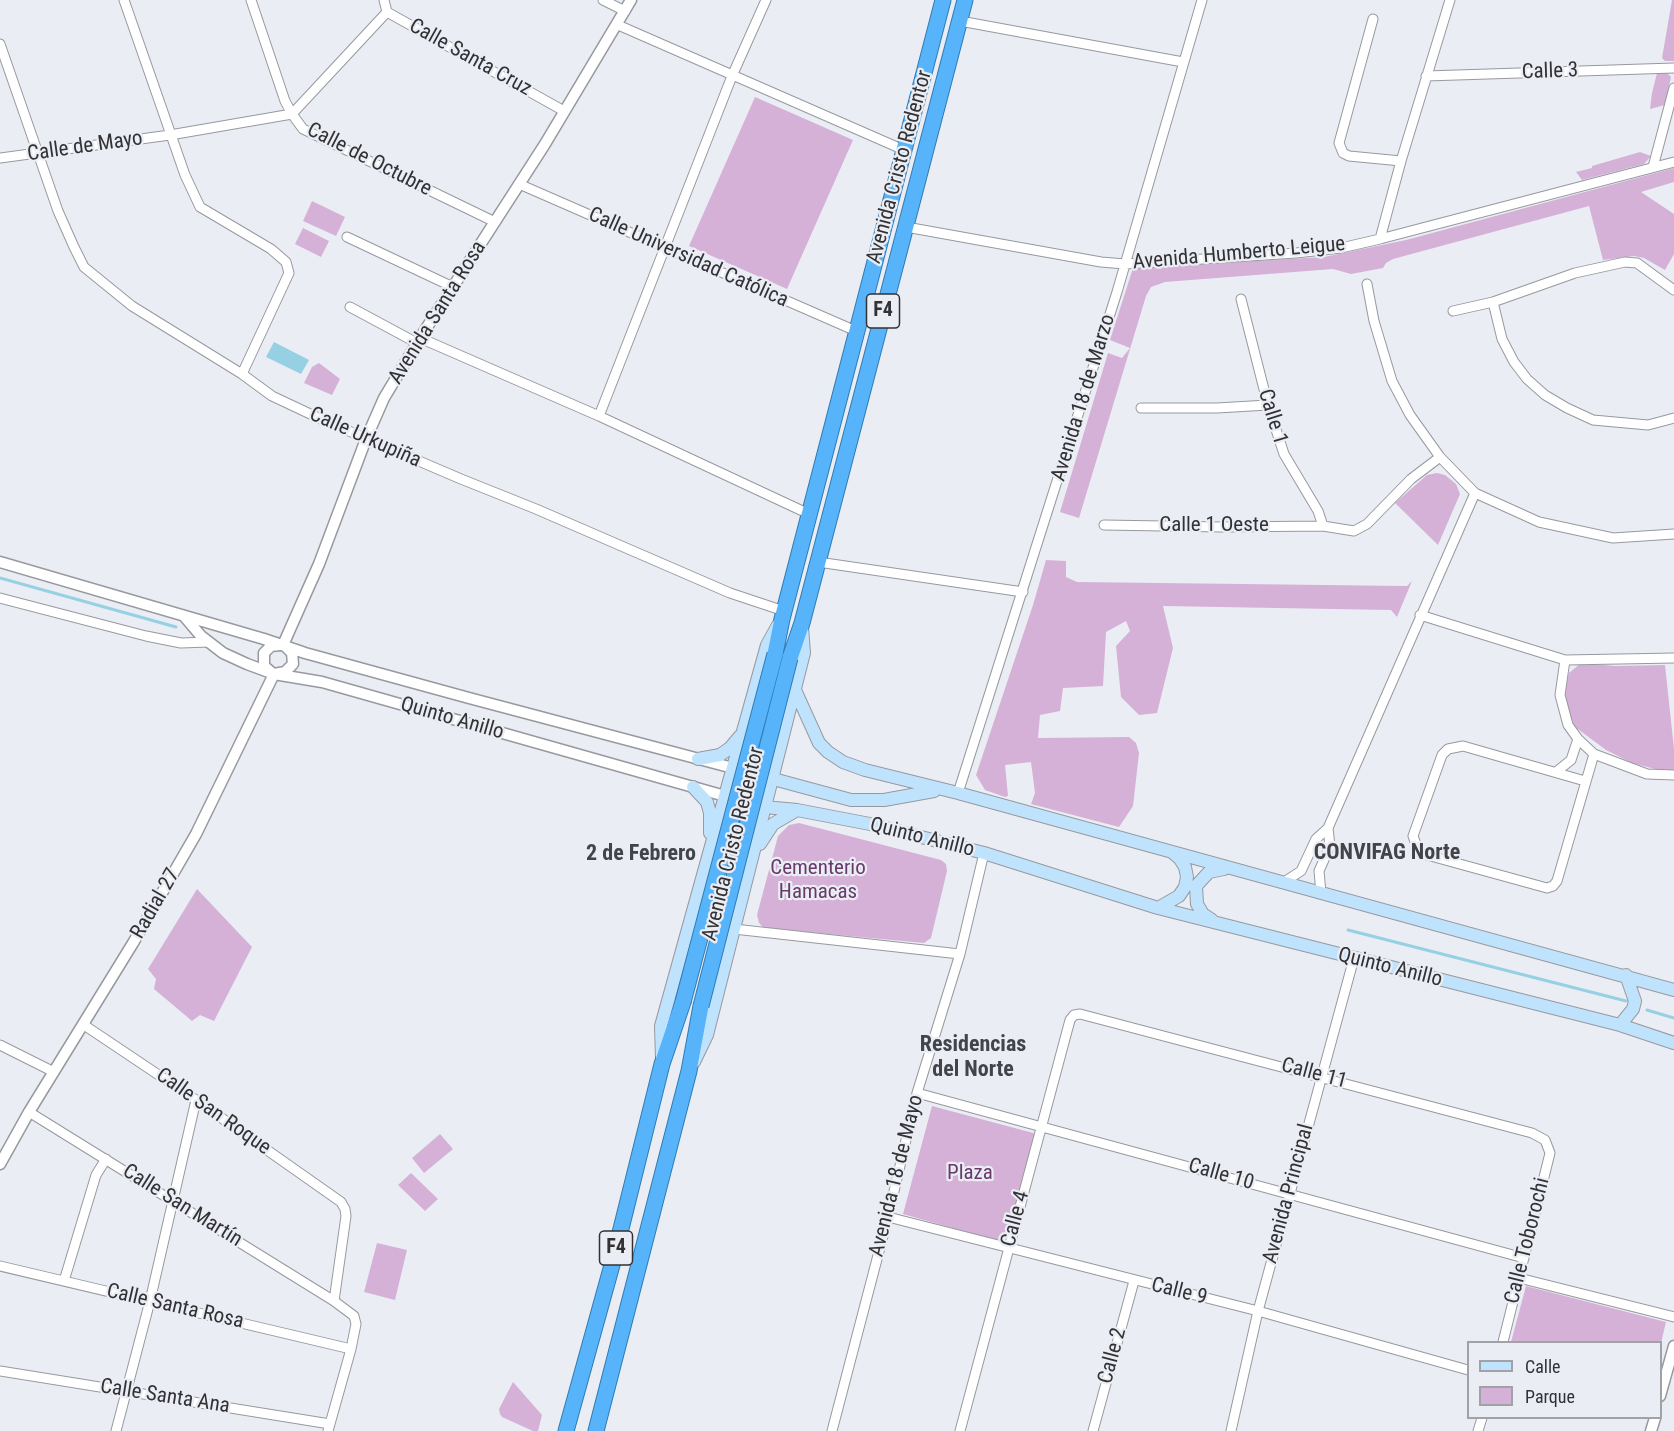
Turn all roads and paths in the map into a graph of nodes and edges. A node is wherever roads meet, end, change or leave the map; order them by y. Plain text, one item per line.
1 (124, 0) edge
2 (251, 0) edge
3 (384, 0) edge
4 (603, 0) edge
5 (631, 0) edge
6 (766, 0) edge
7 (943, 0) edge
8 (965, 0) edge
9 (1202, 0) edge
10 (1450, 0) edge
11 (625, 11) junction
12 (387, 12) junction
13 (1373, 19) dead end
14 (960, 21) junction
15 (618, 25) junction
16 (0, 44) edge
17 (1183, 62) junction
18 (1674, 68) edge
19 (732, 76) junction
20 (1426, 76) junction
21 (1674, 88) edge
22 (564, 111) junction
23 (292, 114) junction
24 (170, 135) junction
25 (904, 150) junction
26 (38, 153) junction
27 (0, 158) edge
28 (1401, 161) junction
29 (1674, 162) edge
30 (1653, 167) junction
31 (519, 184) junction
32 (495, 222) junction
33 (906, 227) junction
34 (347, 237) dead end
35 (1380, 239) junction
36 (664, 247) junction
37 (1125, 264) junction
38 (1367, 284) dead end
39 (453, 287) junction
40 (1674, 290) edge
41 (1241, 299) dead end
42 (1493, 302) junction
43 (350, 307) dead end
44 (1453, 311) dead end
45 (856, 331) junction
46 (418, 341) junction
47 (242, 374) junction
48 (1268, 405) junction
49 (1141, 408) dead end
50 (599, 416) junction
51 (1674, 418) edge
52 (366, 439) junction
53 (1440, 457) junction
54 (1475, 493) junction
55 (809, 514) junction
56 (1104, 525) dead end
57 (1323, 526) junction
58 (1674, 534) edge
59 (0, 562) edge
60 (818, 562) junction
61 (1023, 592) junction
62 (0, 598) edge
63 (183, 615) junction
64 (783, 615) junction
65 (1420, 615) junction
66 (802, 623) junction
67 (209, 642) junction
68 (284, 645) junction
69 (783, 656) junction
70 (1674, 658) edge
71 (1565, 660) junction
72 (274, 674) junction
73 (795, 690) junction
74 (743, 732) junction
75 (1578, 739) junction
76 (782, 741) junction
77 (1593, 754) junction
78 (698, 759) junction
79 (733, 768) junction
80 (1556, 772) junction
81 (1674, 775) edge
82 (772, 779) junction
83 (1585, 781) junction
84 (693, 787) junction
85 (941, 789) junction
86 (958, 793) junction
87 (725, 796) junction
88 (765, 807) junction
89 (797, 810) junction
90 (1328, 828) junction
91 (709, 852) junction
92 (984, 853) junction
93 (1172, 853) junction
94 (751, 861) junction
95 (1228, 868) junction
96 (1284, 882) junction
97 (1321, 893) junction
98 (1158, 908) junction
99 (1214, 922) junction
100 (734, 929) junction
101 (960, 954) junction
102 (1354, 958) junction
103 (1626, 975) junction
104 (1674, 990) edge
105 (1080, 1014) joint
106 (84, 1025) junction
107 (1620, 1026) junction
108 (1674, 1043) edge
109 (0, 1045) edge
110 (662, 1064) junction
111 (689, 1071) junction
112 (54, 1072) junction
113 (1321, 1076) junction
114 (918, 1093) junction
115 (196, 1100) junction
116 (29, 1112) junction
117 (1042, 1126) junction
118 (1545, 1140) joint
119 (106, 1159) junction
120 (0, 1164) edge
121 (1288, 1194) junction
122 (173, 1201) junction
123 (888, 1217) junction
124 (1008, 1247) junction
125 (1524, 1258) junction
126 (0, 1266) edge
127 (1519, 1278) junction
128 (64, 1281) junction
129 (1134, 1281) junction
130 (150, 1301) junction
131 (334, 1301) junction
132 (1258, 1311) junction
133 (1674, 1317) edge
134 (1503, 1341) edge
135 (1674, 1346) edge
136 (351, 1349) junction
137 (1467, 1370) edge
138 (0, 1371) edge
139 (1662, 1389) edge
140 (128, 1391) junction
141 (329, 1428) edge
142 (116, 1431) edge
143 (566, 1431) edge
144 (596, 1431) edge
145 (832, 1431) edge
146 (960, 1431) edge
147 (1093, 1431) edge
148 (1231, 1431) edge

1 - 24 street, Calle de Mayo
2 - 23 street, Calle de Octubre
3 - 12 street, Calle Santa Cruz
4 - 11 street
5 - 11 street, Avenida Santa Rosa
6 - 19 street
7 - 25 highway, Avenida Cristo Redentor / F4
8 - 14 highway, Avenida Cristo Redentor / F4
9 - 17 street, Avenida 18 de Marzo
10 - 20 street
11 - 15 street, Avenida Santa Rosa
12 - 22 street, Calle Santa Cruz
12 - 23 street
13 - 28 street
14 - 17 street
14 - 33 highway, Avenida Cristo Redentor / F4
15 - 19 street
15 - 22 street, Avenida Santa Rosa
16 - 26 street, Calle Urkupiña
17 - 37 street, Avenida 18 de Marzo
18 - 20 street, Calle 3
19 - 25 street
19 - 36 street
20 - 28 street
21 - 30 street
22 - 31 street, Avenida Santa Rosa
23 - 24 street, Calle de Mayo
23 - 32 street, Calle de Octubre
24 - 26 street, Calle de Mayo
24 - 47 street, Calle de Mayo
25 - 45 highway, Avenida Cristo Redentor / F4
26 - 27 street, Calle de Mayo
26 - 47 street, Calle Urkupiña
28 - 35 street
29 - 30 street, Avenida Humberto Leigue
30 - 35 street, Avenida Humberto Leigue
31 - 32 street, Avenida Santa Rosa
31 - 36 street, Calle Universidad Católica
32 - 39 street, Avenida Santa Rosa
33 - 37 street, Avenida Humberto Leigue
33 - 60 highway, Avenida Cristo Redentor / F4
34 - 39 street
35 - 37 street, Avenida Humberto Leigue
36 - 45 street, Calle Universidad Católica
36 - 50 street
37 - 61 street, Avenida 18 de Marzo
38 - 53 street
39 - 46 street, Avenida Santa Rosa
40 - 42 street
41 - 48 street, Calle 1
42 - 44 street
42 - 51 street
43 - 46 street
45 - 55 highway, Avenida Cristo Redentor / F4
46 - 50 street
46 - 52 street, Avenida Santa Rosa
47 - 52 street, Calle Urkupiña
48 - 49 street
48 - 57 street, Calle 1
50 - 55 street
52 - 64 street, Calle Urkupiña
52 - 68 street, Avenida Santa Rosa
53 - 54 street
53 - 57 street, Calle 1 Oeste
54 - 58 street
54 - 65 street
55 - 64 highway, Avenida Cristo Redentor / F4
56 - 57 street, Calle 1 Oeste
59 - 63 street, Quinto Anillo
60 - 61 street
60 - 66 highway, Avenida Cristo Redentor / F4
61 - 86 street, Avenida 18 de Marzo
62 - 67 street
63 - 67 street, Quinto Anillo
63 - 68 street, Quinto Anillo
64 - 69 highway, Avenida Cristo Redentor / F4
64 - 74 main road, Avenida Cristo Redentor
65 - 71 street
65 - 90 street
66 - 69 highway, Avenida Cristo Redentor / F4
66 - 73 main road, Avenida Cristo Redentor
67 - 72 street, Quinto Anillo
68 - 72 street, Radial 27
68 - 72 street
68 - 78 street, Quinto Anillo
69 - 110 highway, Avenida Cristo Redentor / F4, bridge
69 - 111 highway, Avenida Cristo Redentor / F4, bridge
70 - 71 street
71 - 75 street
72 - 84 street, Quinto Anillo
72 - 106 street, Radial 27
73 - 76 main road, Avenida Cristo Redentor
73 - 85 main road
74 - 76 main road
74 - 78 main road
74 - 79 main road, Avenida Cristo Redentor
75 - 77 street
75 - 80 street
76 - 82 main road, Avenida Cristo Redentor
77 - 81 street
77 - 83 street
78 - 79 street, Quinto Anillo
79 - 82 main road, Quinto Anillo
79 - 87 main road, Avenida Cristo Redentor
80 - 83 street
80 - 83 street
82 - 85 main road, Quinto Anillo
82 - 88 main road, Avenida Cristo Redentor
84 - 87 street, Quinto Anillo
84 - 91 main road
85 - 86 main road, Quinto Anillo
86 - 93 main road, Quinto Anillo
87 - 88 main road, Quinto Anillo
87 - 91 main road, Avenida Cristo Redentor
88 - 89 main road, Quinto Anillo
88 - 94 main road, Avenida Cristo Redentor
89 - 92 main road, Quinto Anillo
89 - 94 main road
90 - 96 street
90 - 97 street
91 - 94 main road
91 - 110 main road, Avenida Cristo Redentor
92 - 98 main road, Quinto Anillo
92 - 101 street, Avenida 18 de Mayo
93 - 95 main road, Quinto Anillo
93 - 98 main road
94 - 100 main road, Avenida Cristo Redentor
95 - 96 main road, Quinto Anillo
95 - 99 main road
96 - 97 main road, Quinto Anillo
97 - 103 main road, Quinto Anillo
98 - 99 main road, Quinto Anillo
99 - 102 main road, Quinto Anillo
100 - 101 street
100 - 111 main road, Avenida Cristo Redentor
101 - 114 street, Avenida 18 de Mayo
102 - 107 main road, Quinto Anillo
102 - 113 street, Avenida Principal
103 - 104 main road, Quinto Anillo
103 - 107 main road
105 - 113 street, Calle 11
105 - 117 street, Calle 4
106 - 112 street, Radial 27
106 - 115 street, Calle San Roque
107 - 108 main road, Quinto Anillo
109 - 112 street
110 - 143 highway, Avenida Cristo Redentor / F4
111 - 144 highway, Avenida Cristo Redentor / F4
112 - 116 street, Radial 27
113 - 118 street, Calle 11
113 - 121 street, Avenida Principal
114 - 117 street, Calle 10
114 - 123 street, Avenida 18 de Mayo
115 - 122 street
115 - 131 street, Calle San Roque
116 - 119 street, Calle San Martín
116 - 120 street, Radial 27
117 - 121 street, Calle 10
117 - 124 street, Calle 4
118 - 125 street, Calle Toborochi
119 - 122 street, Calle San Martín
119 - 128 street
121 - 125 street, Calle 10
121 - 132 street, Avenida Principal
122 - 130 street
122 - 131 street, Calle San Martín
123 - 124 street, Calle 9
123 - 145 street, Avenida 18 de Mayo
124 - 129 street, Calle 9
124 - 146 street, Calle 4
125 - 127 street, Calle Toborochi
126 - 128 street, Calle Santa Rosa
127 - 133 street
127 - 134 street, Calle Toborochi
128 - 130 street, Calle Santa Rosa
129 - 132 street, Calle 9
129 - 147 street, Calle 2
130 - 136 street, Calle Santa Rosa
130 - 140 street
131 - 136 street, Calle San Martín
132 - 137 street, Calle 9
132 - 148 street, Avenida Principal
135 - 139 street
136 - 141 street
138 - 140 street, Calle Santa Ana
140 - 141 street, Calle Santa Ana
140 - 142 street

